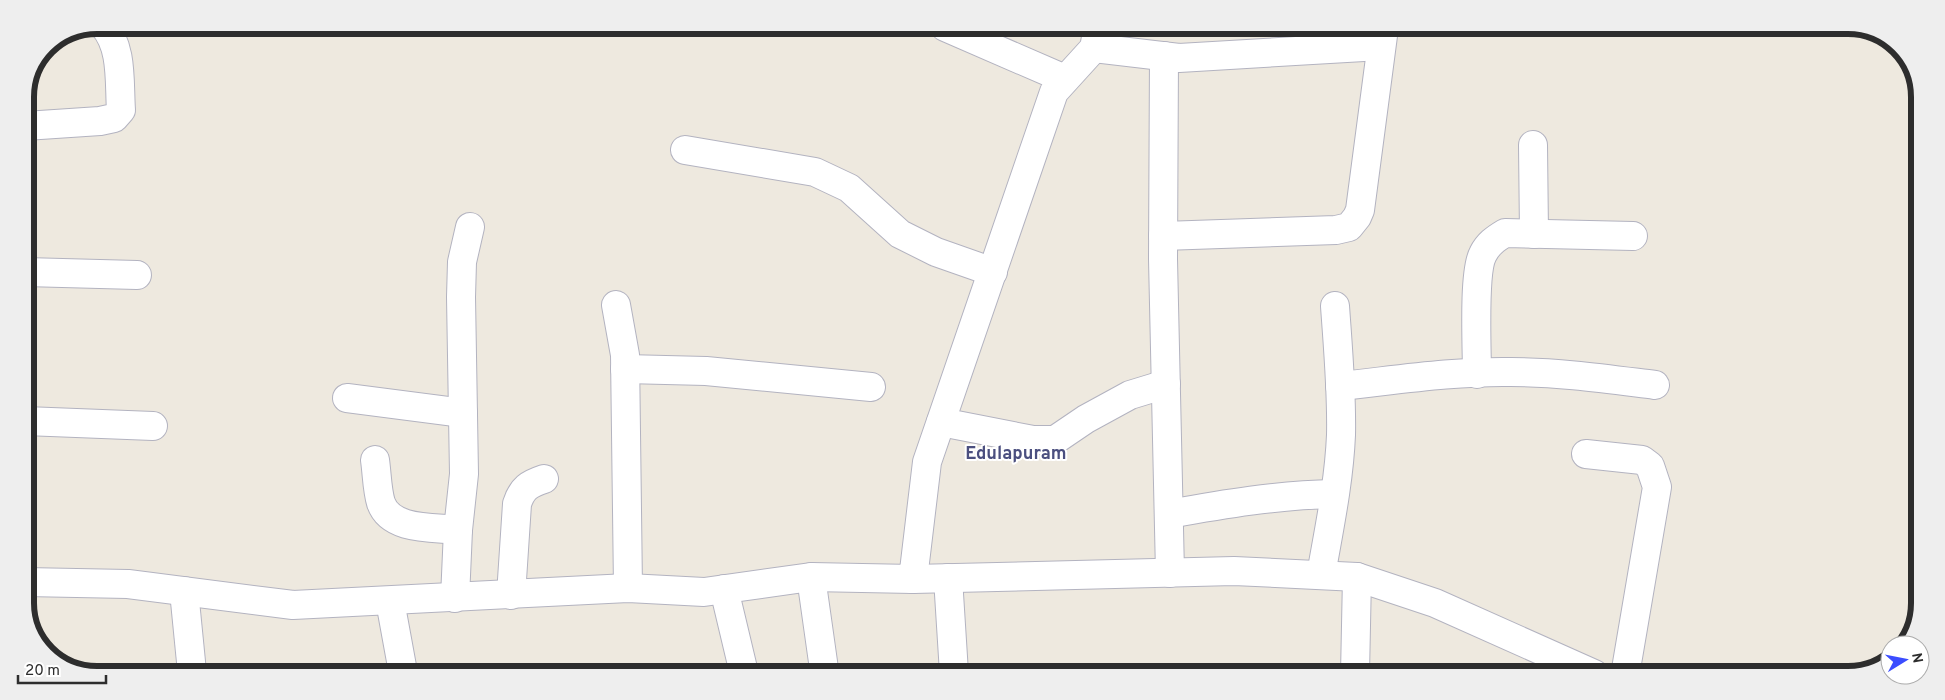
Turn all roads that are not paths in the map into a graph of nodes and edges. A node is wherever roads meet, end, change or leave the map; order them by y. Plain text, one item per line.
1 (110, 34) edge
2 (962, 34) edge
3 (1094, 34) edge
4 (1098, 34) edge
5 (1382, 37) edge
6 (1164, 56) junction
7 (1065, 79) junction
8 (34, 125) edge
9 (1533, 145) dead end
10 (685, 150) dead end
11 (470, 227) dead end
12 (1534, 234) junction
13 (1163, 236) junction
14 (1633, 236) dead end
15 (34, 272) edge
16 (993, 272) junction
17 (138, 274) dead end
18 (616, 305) dead end
19 (1335, 306) dead end
20 (625, 369) junction
21 (1477, 374) junction
22 (1166, 384) junction
23 (1655, 384) dead end
24 (1340, 386) junction
25 (871, 388) dead end
26 (347, 398) dead end
27 (463, 413) junction
28 (34, 421) edge
29 (941, 422) junction
30 (153, 426) dead end
31 (1586, 454) dead end
32 (375, 460) dead end
33 (544, 479) dead end
34 (1334, 494) junction
35 (1169, 514) junction
36 (458, 530) junction
37 (1170, 572) junction
38 (1321, 575) junction
39 (812, 577) junction
40 (1357, 577) junction
41 (948, 578) junction
42 (913, 579) junction
43 (34, 582) edge
44 (628, 588) junction
45 (724, 589) junction
46 (184, 591) junction
47 (511, 595) junction
48 (455, 598) junction
49 (390, 601) junction
50 (191, 666) edge
51 (402, 666) edge
52 (742, 666) edge
53 (824, 666) edge
54 (954, 666) edge
55 (1356, 666) edge
56 (1567, 666) edge
57 (1625, 666) edge

1 - 8 street
2 - 7 street
3 - 7 street
4 - 6 street
5 - 6 street
5 - 13 street
6 - 13 street
7 - 16 street
9 - 12 street
10 - 16 street
11 - 27 street
12 - 14 street
12 - 21 street
13 - 22 street
15 - 17 street
16 - 29 street
18 - 20 street
19 - 24 street
20 - 25 street
20 - 44 street
21 - 23 street
21 - 24 street
22 - 29 street
22 - 35 street
24 - 34 street
26 - 27 street
27 - 36 street
28 - 30 street
29 - 42 street
31 - 57 street
32 - 36 street
33 - 47 street
34 - 35 street
34 - 38 street
35 - 37 street
36 - 48 street
37 - 38 street
37 - 41 street
38 - 40 street
39 - 42 street
39 - 45 street
39 - 53 street
40 - 55 street
40 - 56 street
41 - 42 street
41 - 54 street
43 - 46 street
44 - 45 street
44 - 47 street
45 - 52 street
46 - 49 street
46 - 50 street
47 - 48 street
48 - 49 street
49 - 51 street

